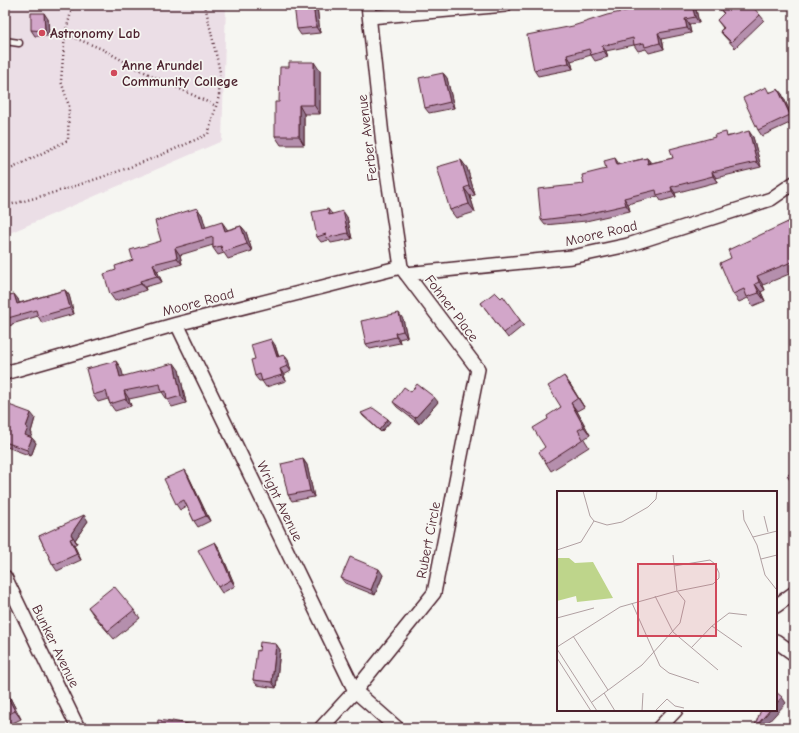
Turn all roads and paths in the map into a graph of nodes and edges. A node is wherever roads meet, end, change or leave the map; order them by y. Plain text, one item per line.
1 (76, 5) edge
2 (205, 5) edge
3 (505, 5) edge
4 (369, 11) edge
5 (65, 34) junction
6 (5, 41) edge
7 (19, 43) dead end
8 (216, 106) junction
9 (5, 172) edge
10 (794, 183) edge
11 (5, 206) edge
12 (403, 270) junction
13 (177, 324) junction
14 (478, 369) joint
15 (5, 373) edge
16 (5, 577) edge
17 (794, 593) edge
18 (777, 605) edge
19 (777, 641) edge
20 (794, 654) edge
21 (354, 691) junction
22 (675, 711) edge
23 (78, 728) edge
24 (321, 728) edge
25 (397, 728) edge
26 (660, 728) edge

1 - 5 path
2 - 8 path
3 - 4 street
4 - 12 street, Ferber Avenue
5 - 8 path
5 - 9 path
6 - 7 lane
8 - 11 path
10 - 12 street, Moore Road
12 - 13 street, Moore Road
12 - 14 street, Fohner Place
13 - 15 street, Moore Road
13 - 21 street, Wright Avenue
14 - 21 street, Rubert Circle
16 - 23 street, Bunker Avenue
17 - 18 street
19 - 20 street
21 - 24 street, Rubert Circle
21 - 25 street
22 - 26 street

